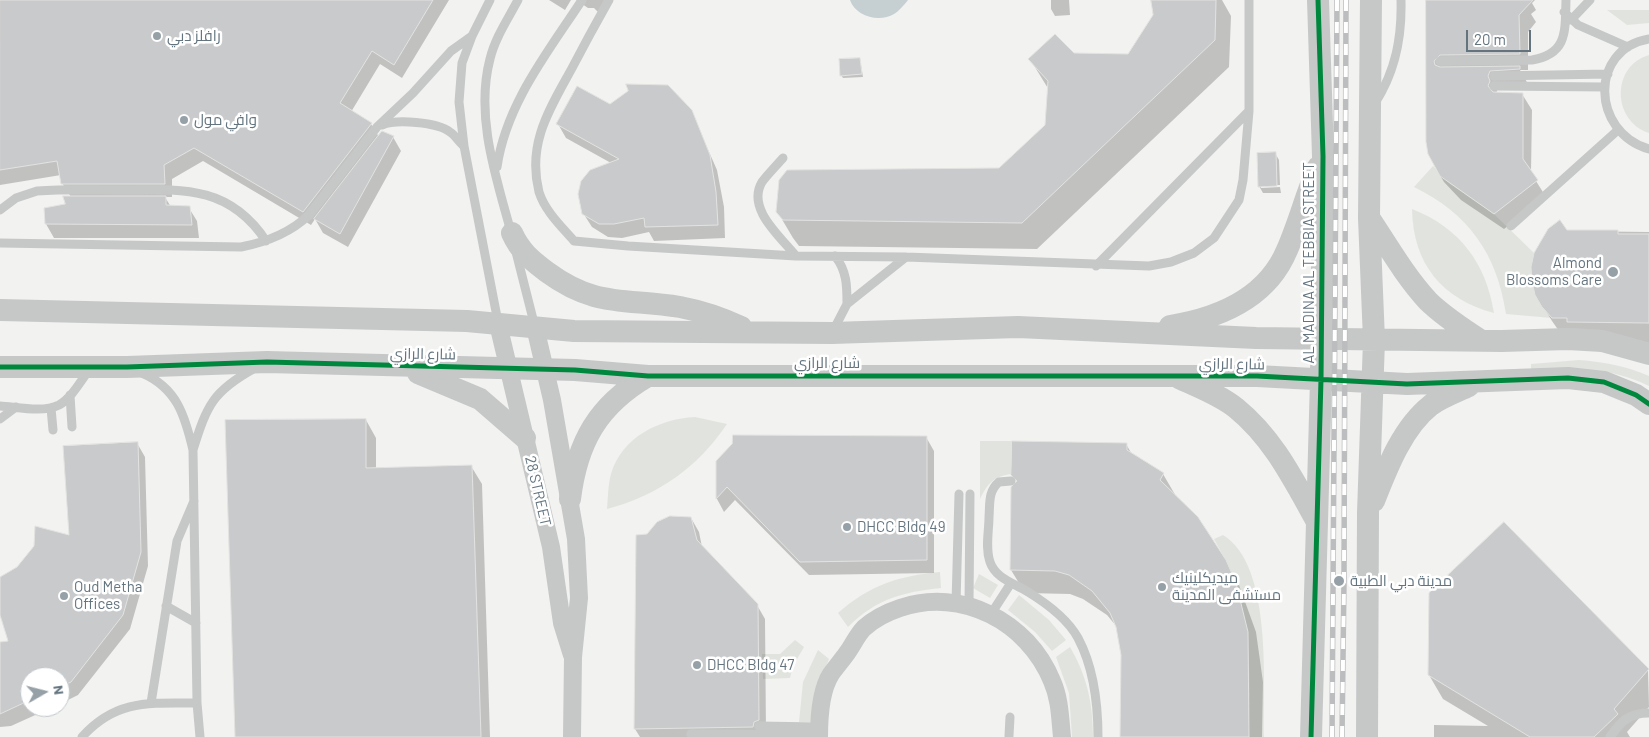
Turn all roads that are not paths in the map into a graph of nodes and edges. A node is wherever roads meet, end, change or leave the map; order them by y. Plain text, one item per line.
1 (490, 0) edge
2 (518, 0) edge
3 (582, 0) edge
4 (608, 0) edge
5 (1249, 0) edge
6 (1318, 0) edge
7 (1371, 0) edge
8 (1401, 0) edge
9 (1560, 0) edge
10 (1566, 0) edge
11 (1590, 0) edge
12 (1568, 17) junction
13 (472, 36) junction
14 (1649, 38) edge
15 (1628, 47) junction
16 (1440, 60) dead end
17 (1608, 74) junction
18 (1494, 76) dead end
19 (1494, 86) dead end
20 (1604, 87) junction
21 (1371, 109) junction
22 (1249, 111) junction
23 (377, 126) junction
24 (1618, 130) junction
25 (464, 146) junction
26 (1649, 149) edge
27 (1323, 156) junction
28 (783, 158) dead end
29 (496, 175) junction
30 (0, 210) edge
31 (1369, 218) junction
32 (1511, 226) dead end
33 (512, 233) junction
34 (266, 241) junction
35 (0, 243) edge
36 (796, 256) junction
37 (835, 256) junction
38 (906, 256) junction
39 (1096, 266) junction
40 (848, 304) junction
41 (0, 310) edge
42 (498, 324) junction
43 (535, 327) junction
44 (749, 331) junction
45 (1131, 332) junction
46 (832, 333) junction
47 (1321, 339) junction
48 (1374, 340) junction
49 (1480, 340) junction
50 (1649, 354) edge
51 (267, 362) junction
52 (91, 366) junction
53 (380, 366) junction
54 (0, 367) edge
55 (127, 367) junction
56 (508, 368) junction
57 (544, 369) junction
58 (648, 376) junction
59 (1173, 376) junction
60 (1321, 379) junction
61 (1482, 381) junction
62 (1373, 383) junction
63 (70, 395) junction
64 (1649, 404) edge
65 (0, 406) edge
66 (16, 407) junction
67 (51, 408) junction
68 (0, 419) edge
69 (72, 427) dead end
70 (53, 430) dead end
71 (525, 438) junction
72 (193, 450) junction
73 (1011, 481) dead end
74 (959, 494) dead end
75 (970, 494) dead end
76 (570, 499) junction
77 (194, 500) junction
78 (1368, 513) junction
79 (1316, 520) junction
80 (1010, 583) junction
81 (963, 604) junction
82 (166, 606) junction
83 (991, 614) junction
84 (196, 623) junction
85 (573, 657) junction
86 (151, 703) junction
87 (197, 703) junction
88 (1649, 713) edge
89 (1010, 717) dead end
90 (760, 726) dead end
91 (819, 733) edge
92 (691, 734) dead end
93 (1009, 736) edge
94 (82, 737) edge
95 (200, 737) edge
96 (572, 737) edge
97 (1062, 737) edge
98 (1098, 737) edge
99 (1311, 737) edge
100 (1367, 737) edge
101 (1610, 737) edge

1 - 13 lane
2 - 29 lane
3 - 29 lane
4 - 36 lane
5 - 22 lane
6 - 27 street, AL MADINA AL TEBBIA STREET
7 - 21 street
8 - 21 lane
9 - 12 lane
10 - 12 lane
11 - 12 lane
12 - 15 lane
12 - 16 lane
13 - 23 lane
13 - 25 lane
14 - 15 lane
15 - 17 lane
17 - 18 lane
17 - 20 lane
19 - 20 lane
20 - 24 lane
21 - 31 street
22 - 39 lane
22 - 39 lane
23 - 25 lane
23 - 34 lane
24 - 26 lane
24 - 32 lane
25 - 42 lane
27 - 45 street
27 - 47 street, AL MADINA AL TEBBIA STREET
28 - 36 lane
29 - 33 lane
30 - 34 lane
31 - 48 street
31 - 49 street
33 - 43 lane
33 - 44 street
34 - 35 lane
36 - 37 lane
37 - 38 lane
37 - 40 lane
38 - 39 lane
38 - 40 lane
40 - 46 lane
41 - 42 street, شارع الرازي
42 - 43 street, شارع الرازي
42 - 56 street, 28 STREET
43 - 44 street, شارع الرازي
43 - 57 street, 28 STREET
44 - 46 street, شارع الرازي
45 - 46 street, شارع الرازي
45 - 47 street, شارع الرازي
47 - 48 street, شارع الرازي
47 - 60 street, AL MADINA AL TEBBIA STREET
48 - 49 street, شارع الرازي
48 - 62 street
49 - 50 street, شارع الرازي
51 - 53 street, شارع الرازي
51 - 55 street, شارع الرازي
51 - 72 lane
52 - 54 street, شارع الرازي
52 - 55 street, شارع الرازي
52 - 63 lane
53 - 56 street, شارع الرازي
53 - 71 street
55 - 72 lane
56 - 57 street, شارع الرازي
56 - 71 street, 28 STREET
57 - 58 street, شارع الرازي
57 - 76 street, 28 STREET
58 - 59 street, شارع الرازي
58 - 76 street
59 - 60 street, شارع الرازي
59 - 79 street
60 - 62 street, شارع الرازي
60 - 79 street, AL MADINA AL TEBBIA STREET
61 - 62 street, شارع الرازي
61 - 64 street, شارع الرازي
61 - 78 street
62 - 78 street
63 - 67 lane
63 - 69 lane
65 - 66 lane
66 - 67 lane
66 - 68 lane
67 - 70 lane
71 - 85 street, 28 STREET
72 - 77 lane
73 - 80 lane
74 - 81 lane
75 - 81 lane
76 - 85 street, 28 STREET
77 - 82 lane
77 - 84 lane
78 - 100 street
79 - 99 street, AL MADINA AL TEBBIA STREET
80 - 83 lane
80 - 98 lane
81 - 83 street
81 - 91 street
82 - 84 lane
82 - 86 lane
83 - 97 street
84 - 87 lane
85 - 96 street, 28 STREET
86 - 87 lane
86 - 94 lane
87 - 95 lane
88 - 101 lane
89 - 93 lane
90 - 91 lane
91 - 92 lane

